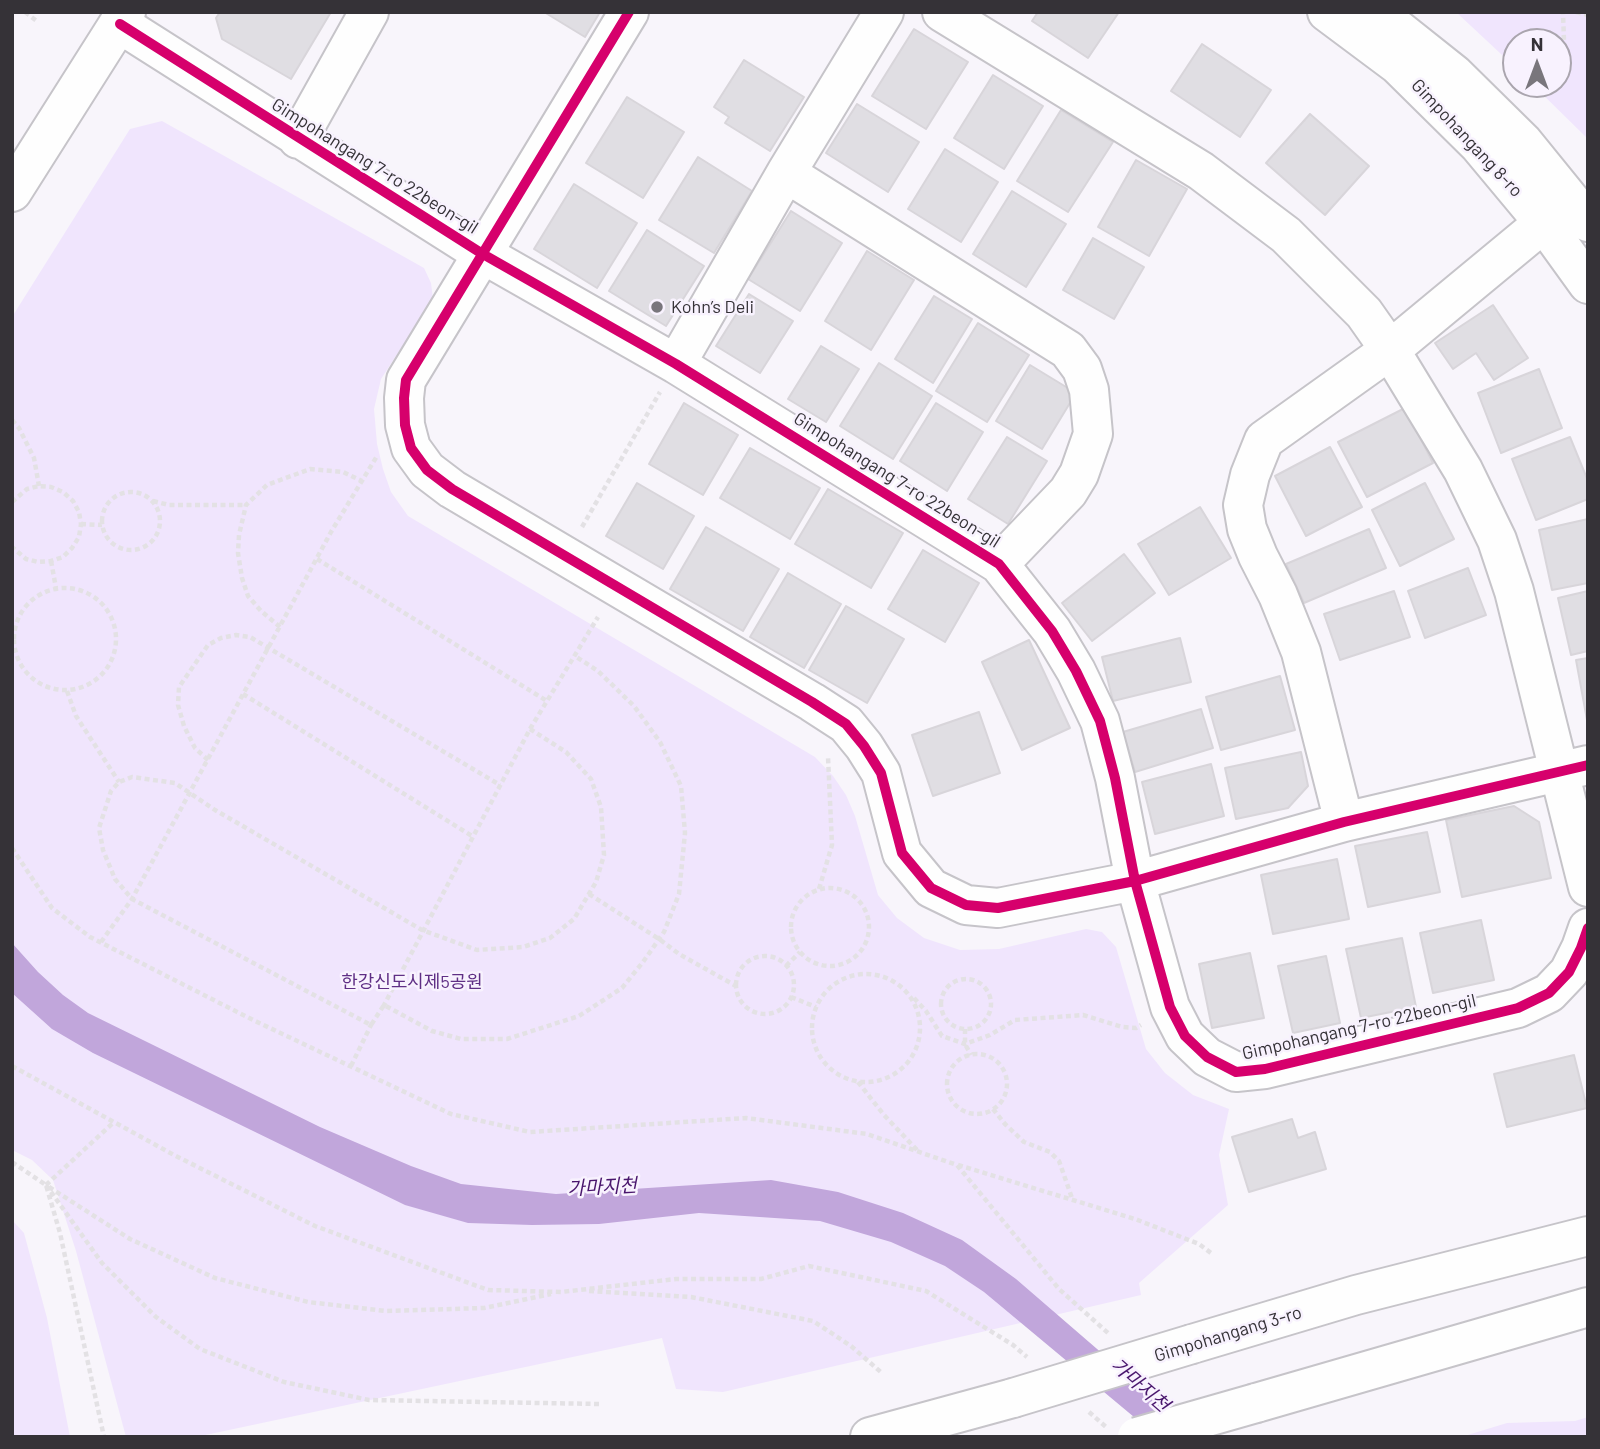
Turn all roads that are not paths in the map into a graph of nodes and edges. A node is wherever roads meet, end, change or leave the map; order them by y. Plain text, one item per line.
1 (369, 12) edge
2 (629, 12) edge
3 (884, 12) edge
4 (942, 12) edge
5 (1327, 12) edge
6 (1376, 12) edge
7 (123, 18) edge
8 (298, 139) junction
9 (786, 173) junction
10 (12, 192) edge
11 (1568, 215) edge
12 (481, 253) junction
13 (1588, 284) edge
14 (1390, 350) junction
15 (669, 377) junction
16 (999, 564) junction
17 (1573, 769) edge
18 (1344, 822) junction
19 (1135, 881) junction
20 (1588, 887) edge
21 (1588, 928) edge
22 (1588, 1236) edge
23 (1588, 1307) edge
24 (1122, 1432) edge
25 (870, 1437) edge

1 - 8 street, Gimpohangang 7-ro 22beon-gil
2 - 12 street
3 - 9 street
4 - 14 street
5 - 11 street, Gimpohangang 8-ro
6 - 11 street, Gimpohangang 8-ro
7 - 8 street, Gimpohangang 7-ro 22beon-gil
7 - 10 street, Gimpohangang 7-ro 22beon-gil
8 - 12 street, Gimpohangang 7-ro 22beon-gil
9 - 15 street
9 - 16 street
11 - 13 street, Gimpohangang 8-ro
11 - 14 street
12 - 15 street, Gimpohangang 7-ro 22beon-gil
12 - 19 street
14 - 17 street
14 - 18 street
15 - 16 street, Gimpohangang 7-ro 22beon-gil
16 - 19 street, Gimpohangang 7-ro 22beon-gil
17 - 18 street
17 - 20 street
18 - 19 street
19 - 21 street, Gimpohangang 7-ro 22beon-gil
22 - 25 street, Gimpohangang 3-ro, bridge
23 - 24 street, bridge

